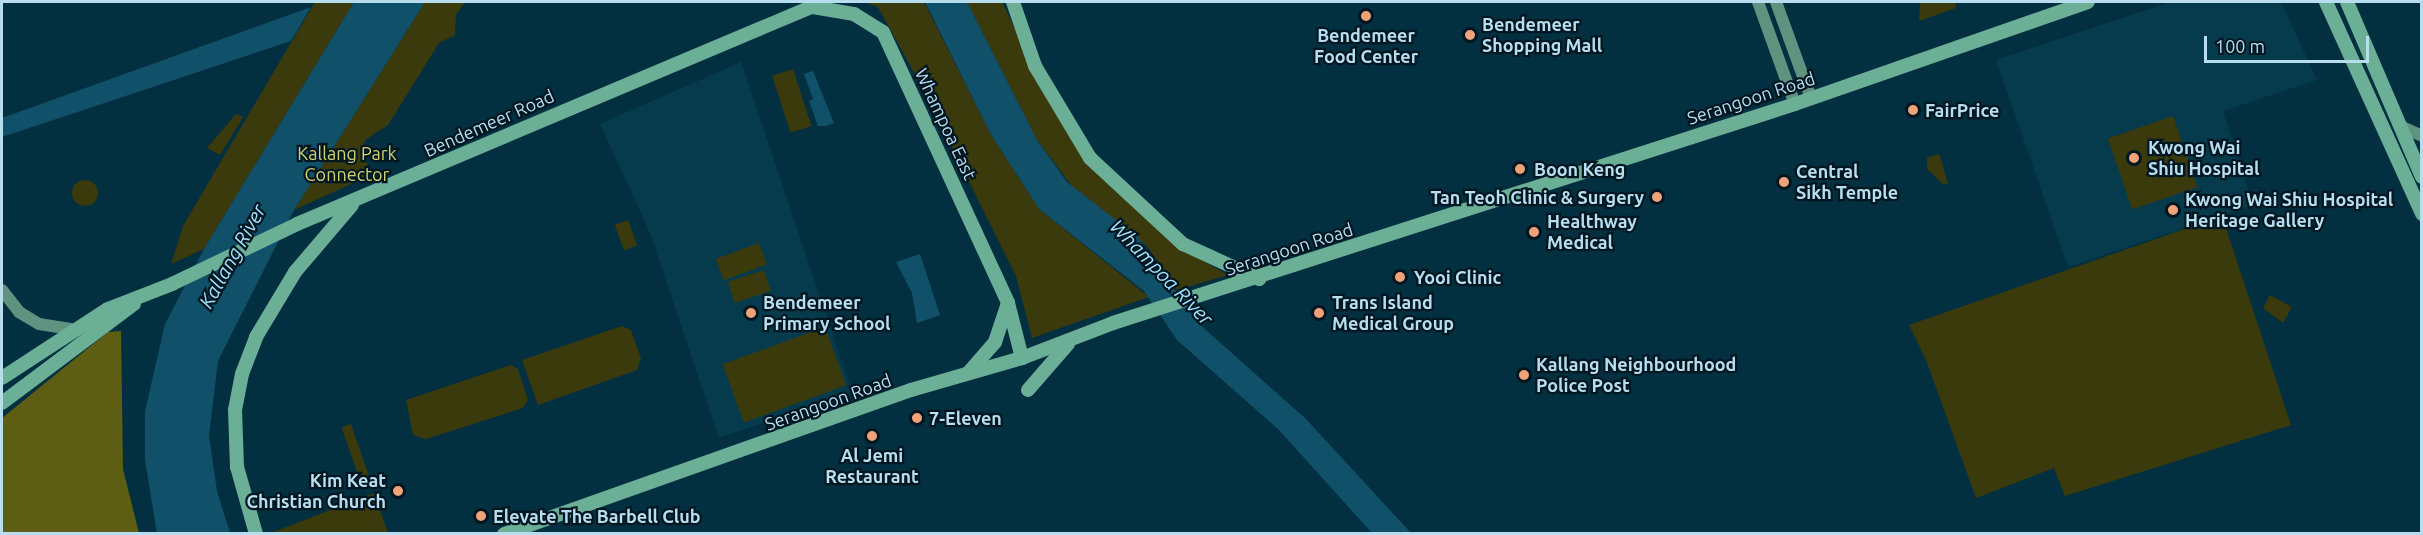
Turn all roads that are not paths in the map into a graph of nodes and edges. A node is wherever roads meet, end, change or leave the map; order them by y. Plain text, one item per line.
1 (1013, 2) edge
2 (1758, 2) edge
3 (1776, 2) edge
4 (2088, 2) edge
5 (2326, 2) edge
6 (2347, 2) edge
7 (817, 4) edge
8 (1811, 98) junction
9 (1795, 104) junction
10 (2400, 126) junction
11 (2421, 136) edge
12 (2421, 177) edge
13 (358, 200) junction
14 (2421, 214) edge
15 (1259, 279) junction
16 (2, 290) edge
17 (140, 299) junction
18 (1008, 303) junction
19 (71, 329) junction
20 (1071, 340) junction
21 (1022, 358) junction
22 (968, 373) junction
23 (2, 378) edge
24 (1028, 390) dead end
25 (2, 403) edge
26 (256, 534) edge
27 (504, 534) edge

1 - 15 main road
2 - 9 main road
3 - 8 main road
4 - 8 main road, Serangoon Road
5 - 14 main road
6 - 10 main road
7 - 13 main road, Bendemeer Road
7 - 18 main road, Whampoa East
8 - 9 main road, Serangoon Road
9 - 15 main road, Serangoon Road
10 - 11 main road
10 - 12 main road
13 - 17 main road, Bendemeer Road
13 - 26 main road
15 - 20 main road, Serangoon Road
16 - 19 main road
17 - 19 main road, Bendemeer Road
17 - 25 main road, Bendemeer Road
18 - 21 main road, Whampoa East
18 - 22 main road
19 - 23 main road, Bendemeer Road
20 - 21 main road, Serangoon Road
20 - 24 main road
21 - 22 main road, Serangoon Road
22 - 27 main road, Serangoon Road

